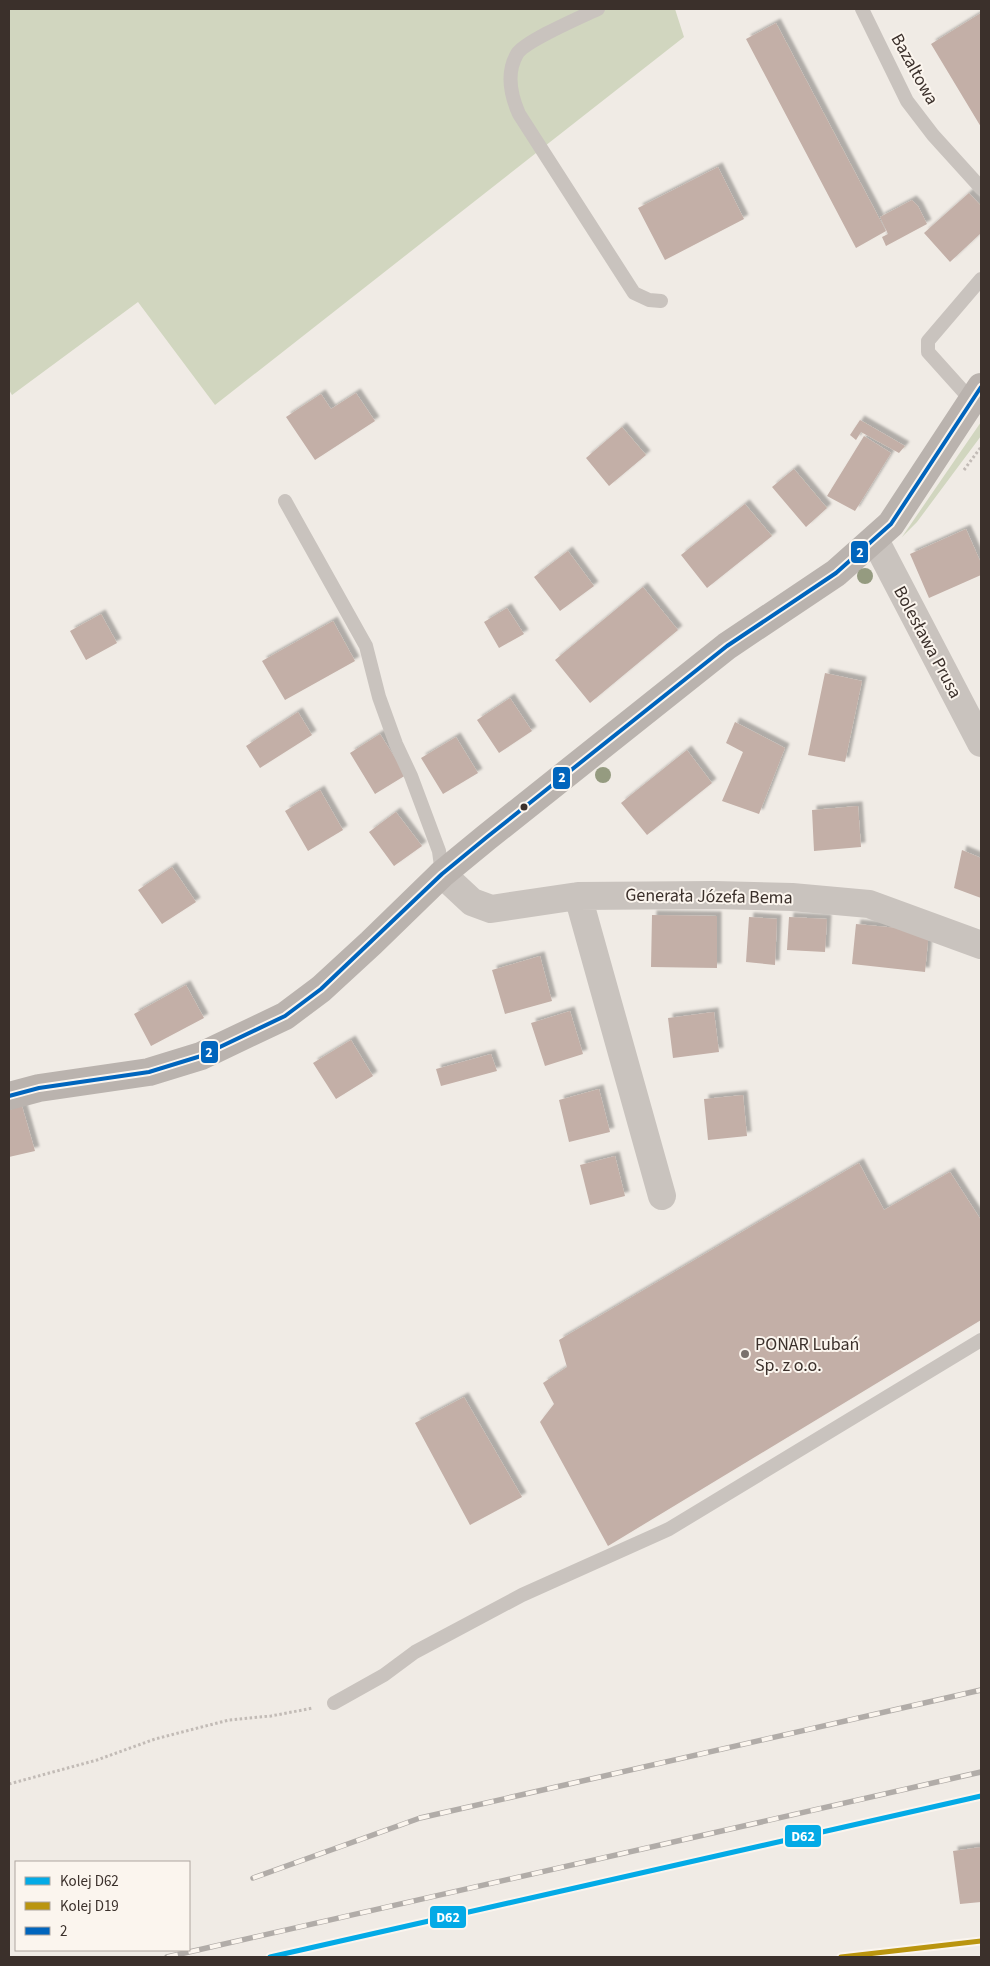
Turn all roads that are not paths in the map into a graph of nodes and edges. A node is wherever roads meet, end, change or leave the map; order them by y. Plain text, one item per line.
1 (598, 9) edge
2 (862, 9) edge
3 (981, 188) edge
4 (981, 279) edge
5 (661, 301) dead end
6 (978, 397) edge
7 (285, 501) dead end
8 (875, 540) junction
9 (981, 743) edge
10 (442, 874) junction
11 (578, 896) junction
12 (981, 945) edge
13 (9, 1096) edge
14 (662, 1196) dead end
15 (981, 1340) edge
16 (334, 1703) road end

1 - 5 lane
2 - 3 lane, Bazaltowa
4 - 6 lane
6 - 8 main road
7 - 10 lane
8 - 9 street, Bolesława Prusa
8 - 10 main road
10 - 11 street, Generała Józefa Bema
10 - 13 main road
11 - 12 street, Generała Józefa Bema
11 - 14 street
15 - 16 lane

